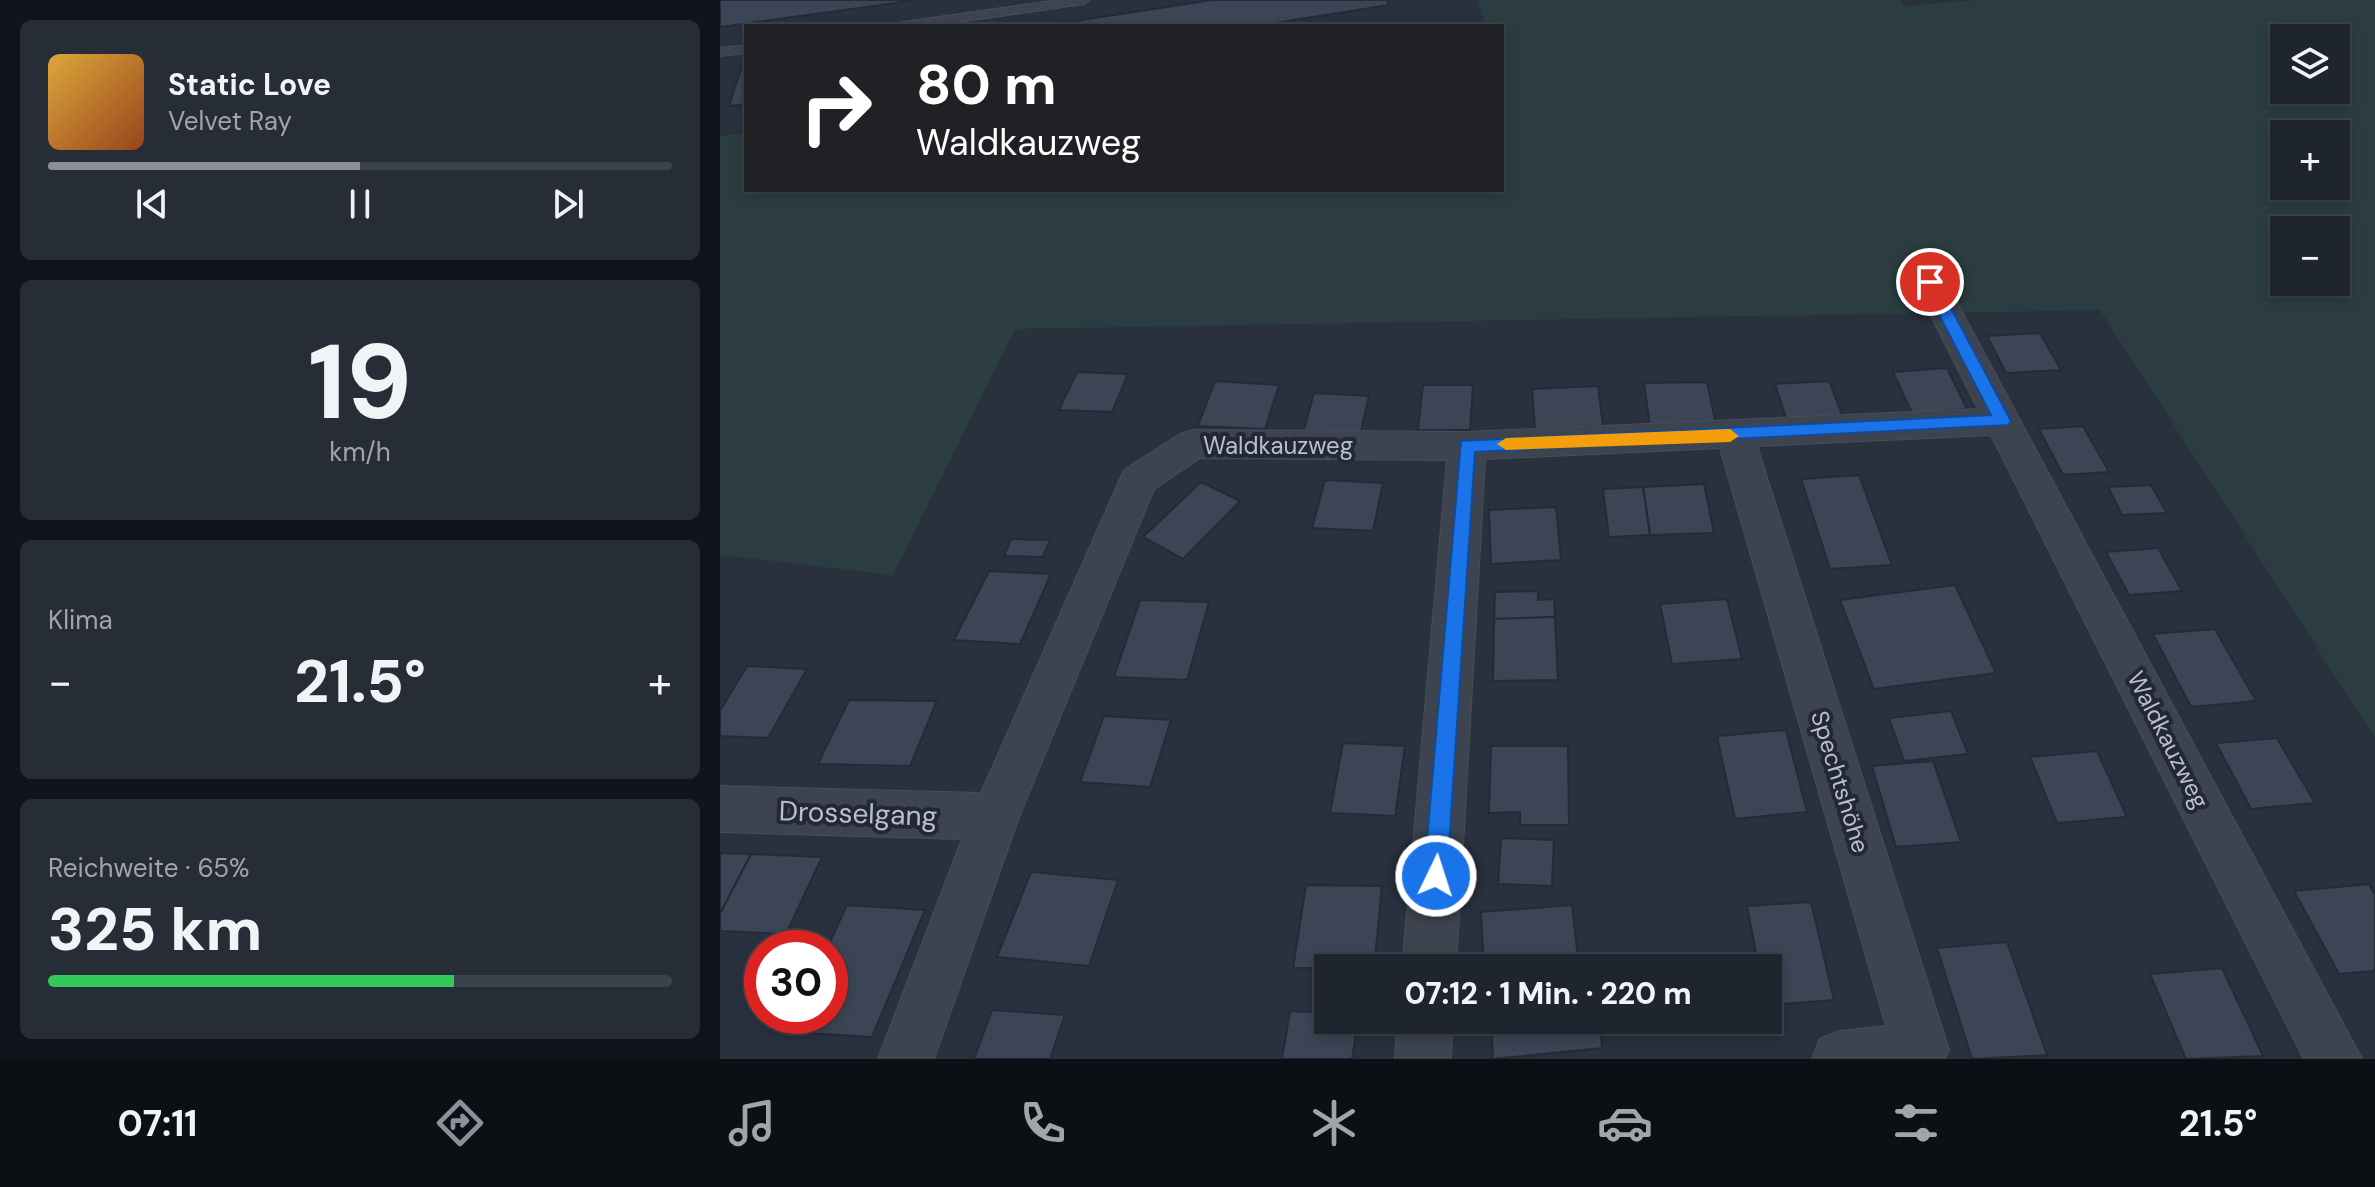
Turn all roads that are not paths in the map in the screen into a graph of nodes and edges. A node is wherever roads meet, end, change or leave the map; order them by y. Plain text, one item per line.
1 (1084, 0) edge
2 (917, 24) edge
3 (744, 49) edge
4 (720, 52) edge
5 (1930, 282) dead end
6 (2002, 421) junction
7 (1735, 435) junction
8 (1467, 446) junction
9 (720, 809) edge
10 (995, 817) junction
11 (1430, 954) edge
12 (1424, 1034) edge
13 (906, 1059) edge
14 (1423, 1059) edge
15 (1840, 1059) edge
16 (2334, 1059) edge

1 - 2 lane
3 - 4 lane
5 - 6 street, Waldkauzweg
6 - 7 street, Waldkauzweg
6 - 16 street, Waldkauzweg
7 - 8 street, Waldkauzweg
7 - 15 street, Spechtshöhe
8 - 10 street, Waldkauzweg
8 - 11 street
9 - 10 street, Drosselgang
10 - 13 street, Waldkauzweg
12 - 14 street

